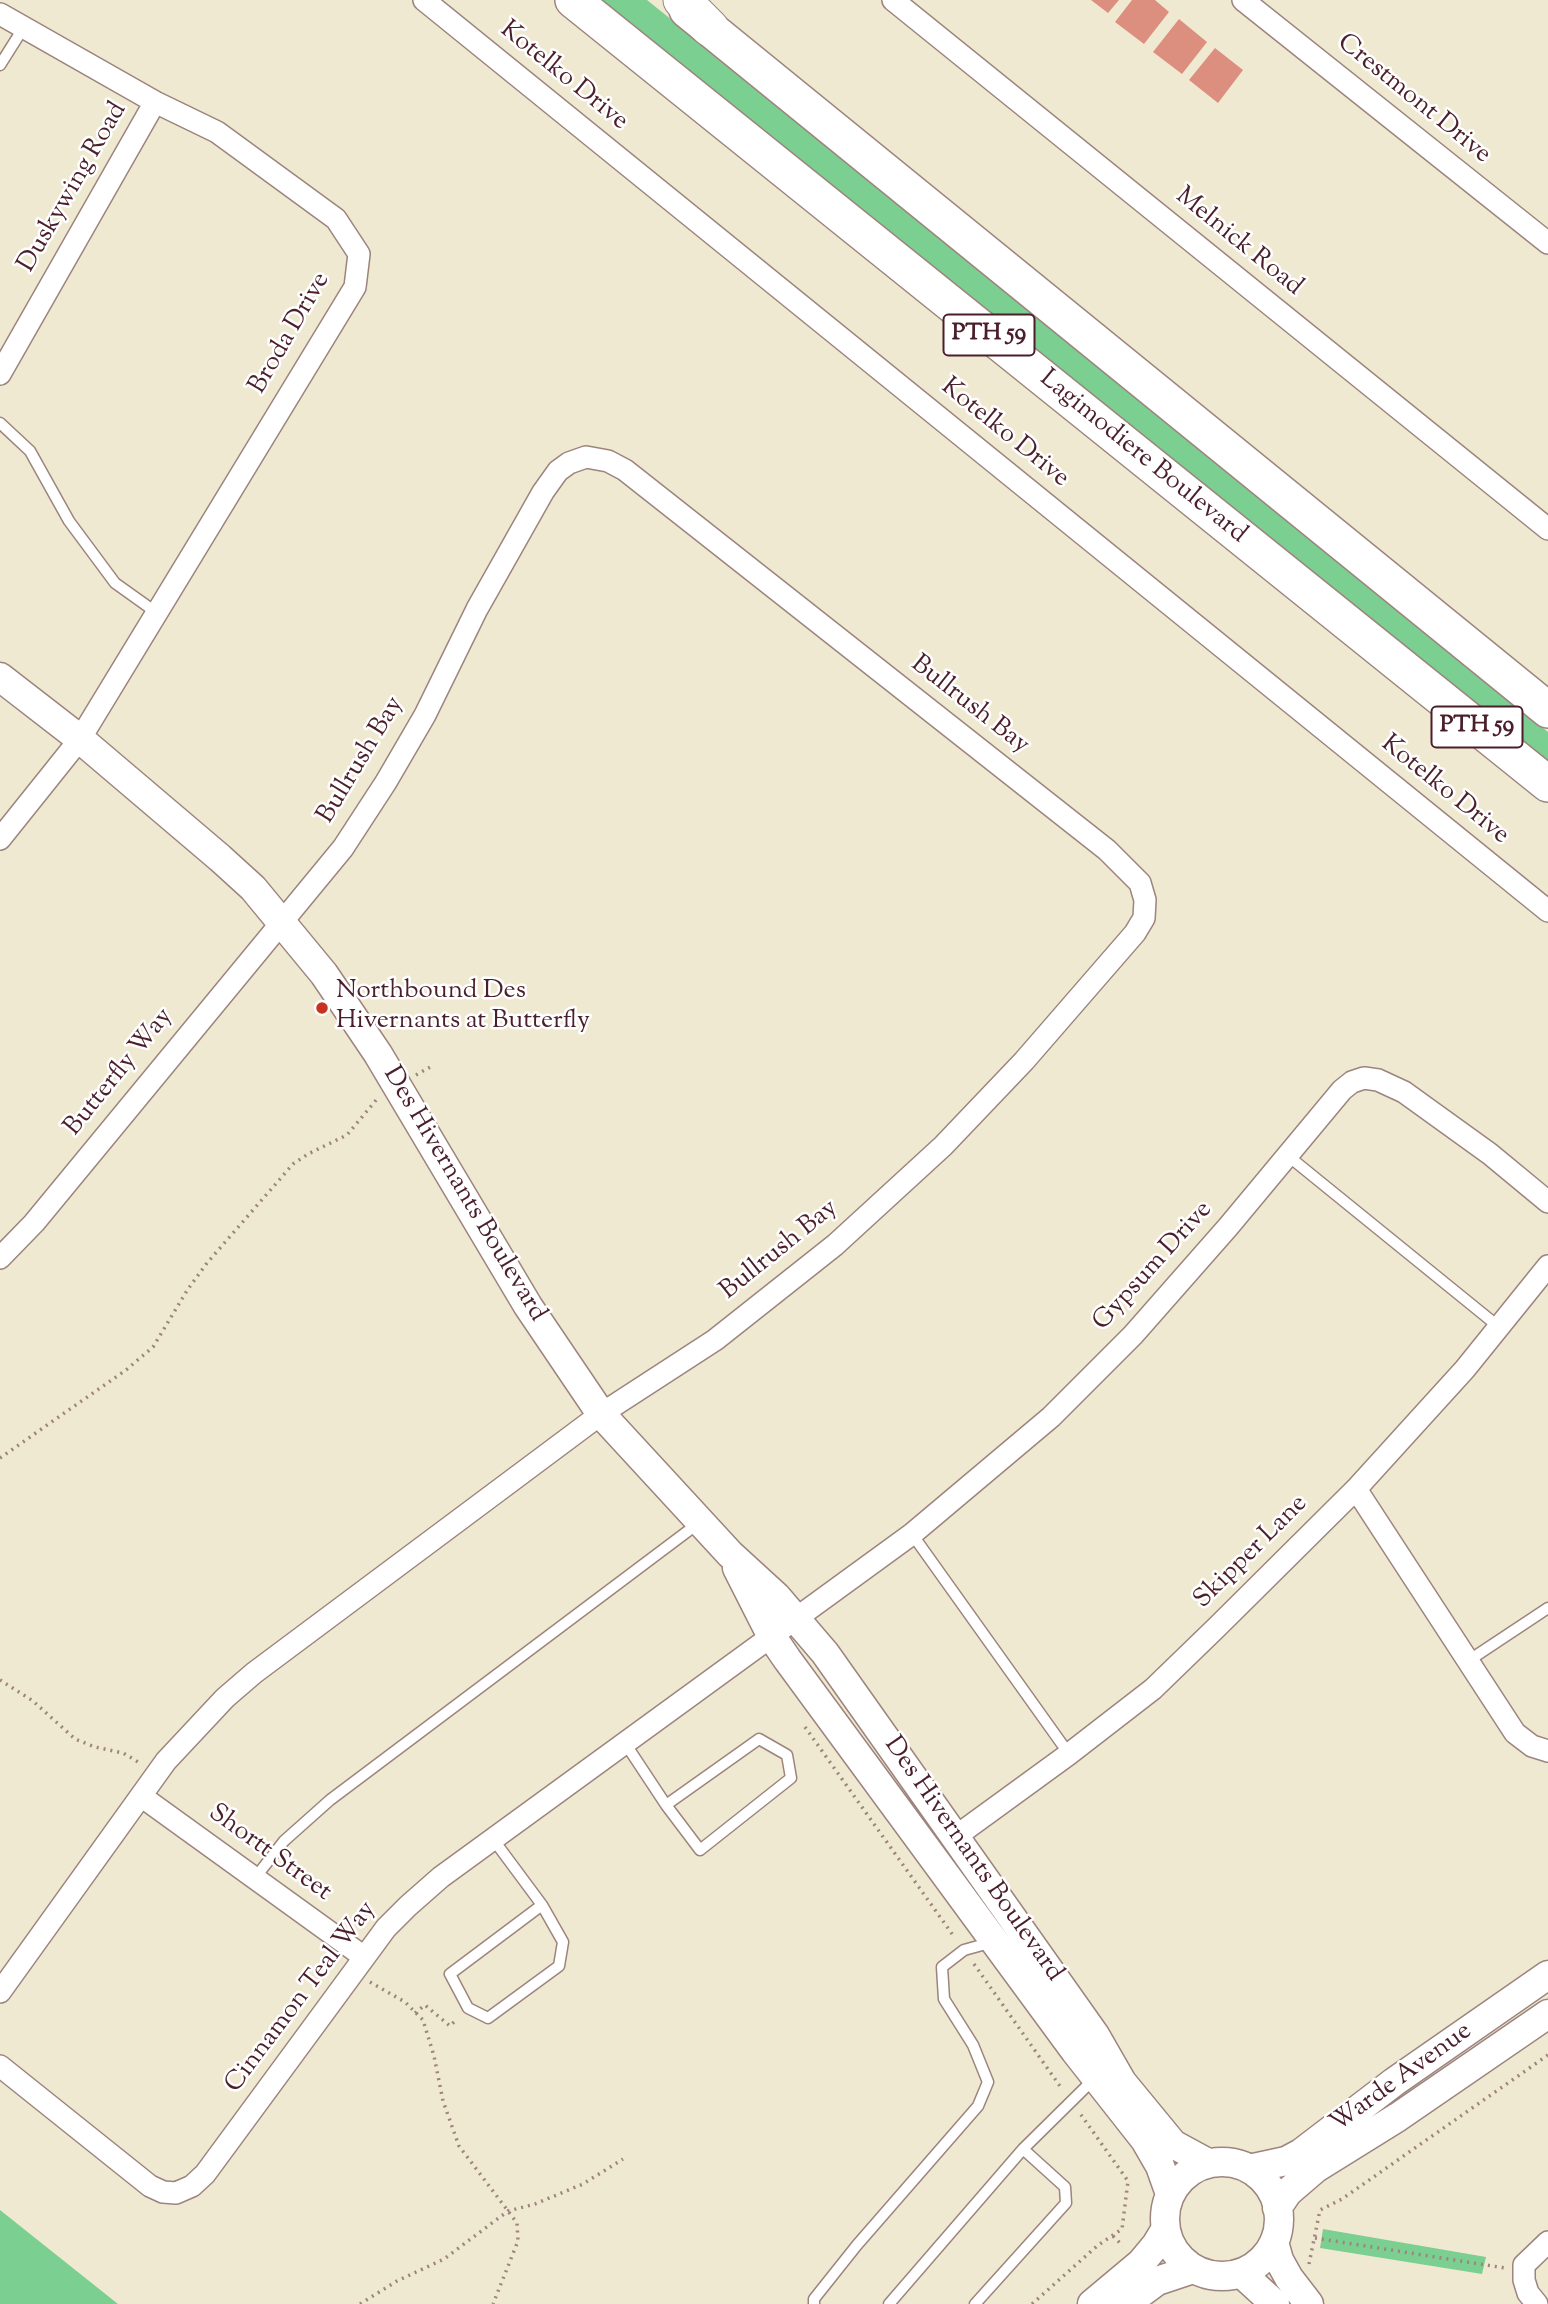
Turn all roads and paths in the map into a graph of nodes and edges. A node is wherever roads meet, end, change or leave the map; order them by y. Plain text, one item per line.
1 (424, 0) edge
2 (573, 0) edge
3 (675, 0) edge
4 (682, 0) edge
5 (893, 0) edge
6 (1243, 0) edge
7 (0, 14) edge
8 (24, 27) junction
9 (710, 28) junction
10 (0, 65) edge
11 (155, 103) junction
12 (1548, 243) edge
13 (0, 374) edge
14 (0, 423) edge
15 (1548, 529) edge
16 (157, 613) junction
17 (0, 677) edge
18 (1548, 710) edge
19 (80, 739) junction
20 (1548, 784) edge
21 (0, 839) edge
22 (1548, 911) edge
23 (281, 921) junction
24 (397, 1086) junction
25 (1287, 1156) junction
26 (1548, 1202) edge
27 (0, 1258) edge
28 (1548, 1266) edge
29 (1499, 1327) junction
30 (601, 1415) junction
31 (0, 1458) edge
32 (1356, 1489) junction
33 (700, 1522) junction
34 (912, 1534) junction
35 (730, 1554) junction
36 (1548, 1608) edge
37 (796, 1619) junction
38 (772, 1637) junction
39 (1468, 1661) junction
40 (0, 1680) edge
41 (625, 1743) junction
42 (1548, 1751) edge
43 (1069, 1754) junction
44 (158, 1773) junction
45 (141, 1796) junction
46 (666, 1805) junction
47 (956, 1837) junction
48 (494, 1839) junction
49 (255, 1878) junction
50 (542, 1905) junction
51 (995, 1942) junction
52 (358, 1965) junction
53 (1548, 1975) edge
54 (0, 1992) edge
55 (415, 2013) junction
56 (1548, 2014) edge
57 (456, 2020) dead end
58 (1548, 2055) edge
59 (0, 2066) edge
60 (1096, 2077) junction
61 (1023, 2149) junction
62 (624, 2159) dead end
63 (1206, 2164) junction
64 (1249, 2169) junction
65 (1170, 2194) junction
66 (1278, 2208) junction
67 (508, 2211) junction
68 (1165, 2230) junction
69 (1113, 2236) dead end
70 (1315, 2238) junction
71 (1274, 2242) junction
72 (1548, 2242) edge
73 (1310, 2263) dead end
74 (1193, 2269) junction
75 (1524, 2271) junction
76 (1241, 2273) junction
77 (360, 2304) edge
78 (493, 2304) edge
79 (814, 2304) edge
80 (889, 2304) edge
81 (975, 2304) edge
82 (1032, 2304) edge
83 (1092, 2304) edge
84 (1126, 2304) edge
85 (1275, 2304) edge
86 (1309, 2304) edge
87 (1537, 2304) edge

1 - 22 street, Kotelko Drive
2 - 20 main road, Lagimodiere Boulevard / PTH 59
3 - 9 main road, PTH 59
4 - 9 highway
5 - 15 street, Melnick Road
6 - 12 street, Crestmont Drive
7 - 8 street, Broda Drive
8 - 10 lane
8 - 11 street, Broda Drive
9 - 18 main road, PTH 59
11 - 13 street, Duskywing Road
11 - 16 street, Broda Drive
14 - 16 lane
16 - 19 street, Broda Drive
17 - 19 street, Des Hivernants Boulevard
19 - 21 street, Broda Drive
19 - 23 street, Des Hivernants Boulevard
23 - 24 street, Des Hivernants Boulevard
23 - 27 street, Butterfly Way
23 - 30 street, Bullrush Bay
24 - 30 street, Des Hivernants Boulevard
24 - 31 path
25 - 26 street, Gypsum Drive
25 - 29 lane
25 - 34 street, Gypsum Drive
28 - 29 street, Skipper Lane
29 - 32 street, Skipper Lane
30 - 33 street, Des Hivernants Boulevard
30 - 44 street
32 - 39 street
32 - 43 street, Skipper Lane
33 - 35 street, Des Hivernants Boulevard
33 - 49 lane
34 - 37 street, Gypsum Drive
34 - 43 lane
35 - 37 street, Des Hivernants Boulevard
35 - 38 street, Des Hivernants Boulevard
36 - 39 lane
37 - 38 street, Cinnamon Teal Way
37 - 47 street, Des Hivernants Boulevard
38 - 41 street, Cinnamon Teal Way
38 - 51 street, Des Hivernants Boulevard
39 - 42 street
40 - 44 path
41 - 46 lane
41 - 48 street, Cinnamon Teal Way
43 - 47 street, Skipper Lane
44 - 45 street
45 - 49 street, Shortt Street
45 - 54 street
46 - 46 lane
47 - 63 street, Des Hivernants Boulevard
48 - 50 lane
48 - 52 street, Cinnamon Teal Way
49 - 52 street, Shortt Street
50 - 50 lane
51 - 60 street, Des Hivernants Boulevard
51 - 79 lane
52 - 55 path
52 - 59 street, Cinnamon Teal Way
53 - 64 street, Warde Avenue
55 - 57 path
55 - 67 path
56 - 66 street, Warde Avenue
58 - 70 path
60 - 61 lane
60 - 65 street, Des Hivernants Boulevard
61 - 80 lane
61 - 81 lane
62 - 67 path
63 - 64 street
63 - 65 street
64 - 66 street
65 - 68 street
66 - 71 street
67 - 77 path
67 - 78 path
68 - 74 street
68 - 83 street
69 - 82 path
70 - 73 path
70 - 75 path
71 - 76 street
71 - 86 street
72 - 75 street
74 - 76 street
74 - 84 street
75 - 87 street
76 - 85 street

